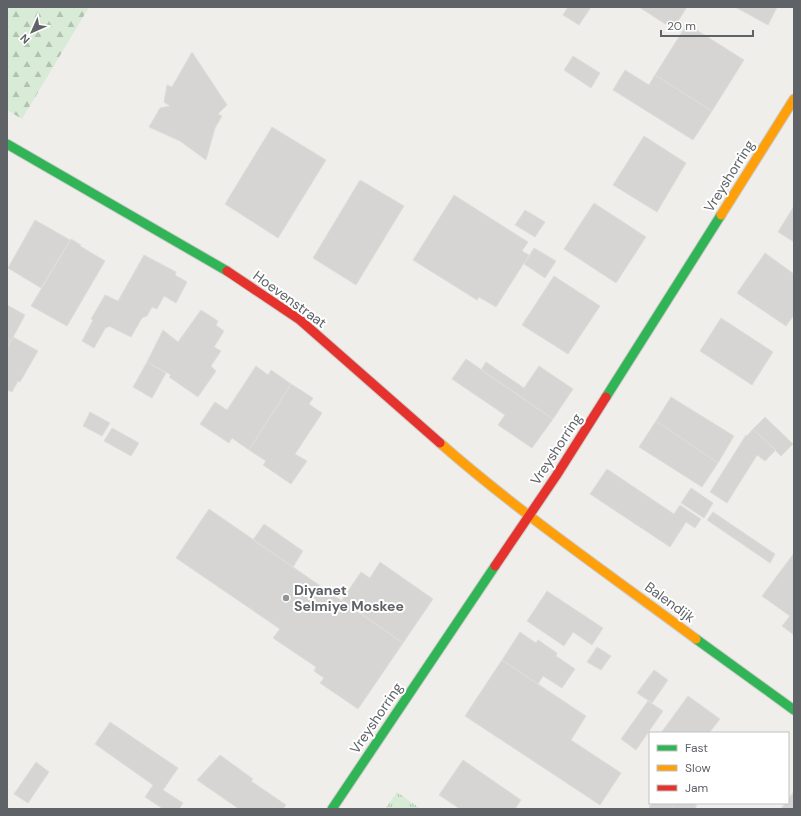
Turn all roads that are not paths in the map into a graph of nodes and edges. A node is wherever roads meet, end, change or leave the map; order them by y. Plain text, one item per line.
1 (794, 99) edge
2 (7, 144) edge
3 (529, 516) junction
4 (794, 710) edge
5 (332, 809) edge

1 - 3 main road, Vreyshorring
2 - 3 main road, Hoevenstraat
3 - 4 main road, Balendijk
3 - 5 main road, Vreyshorring

